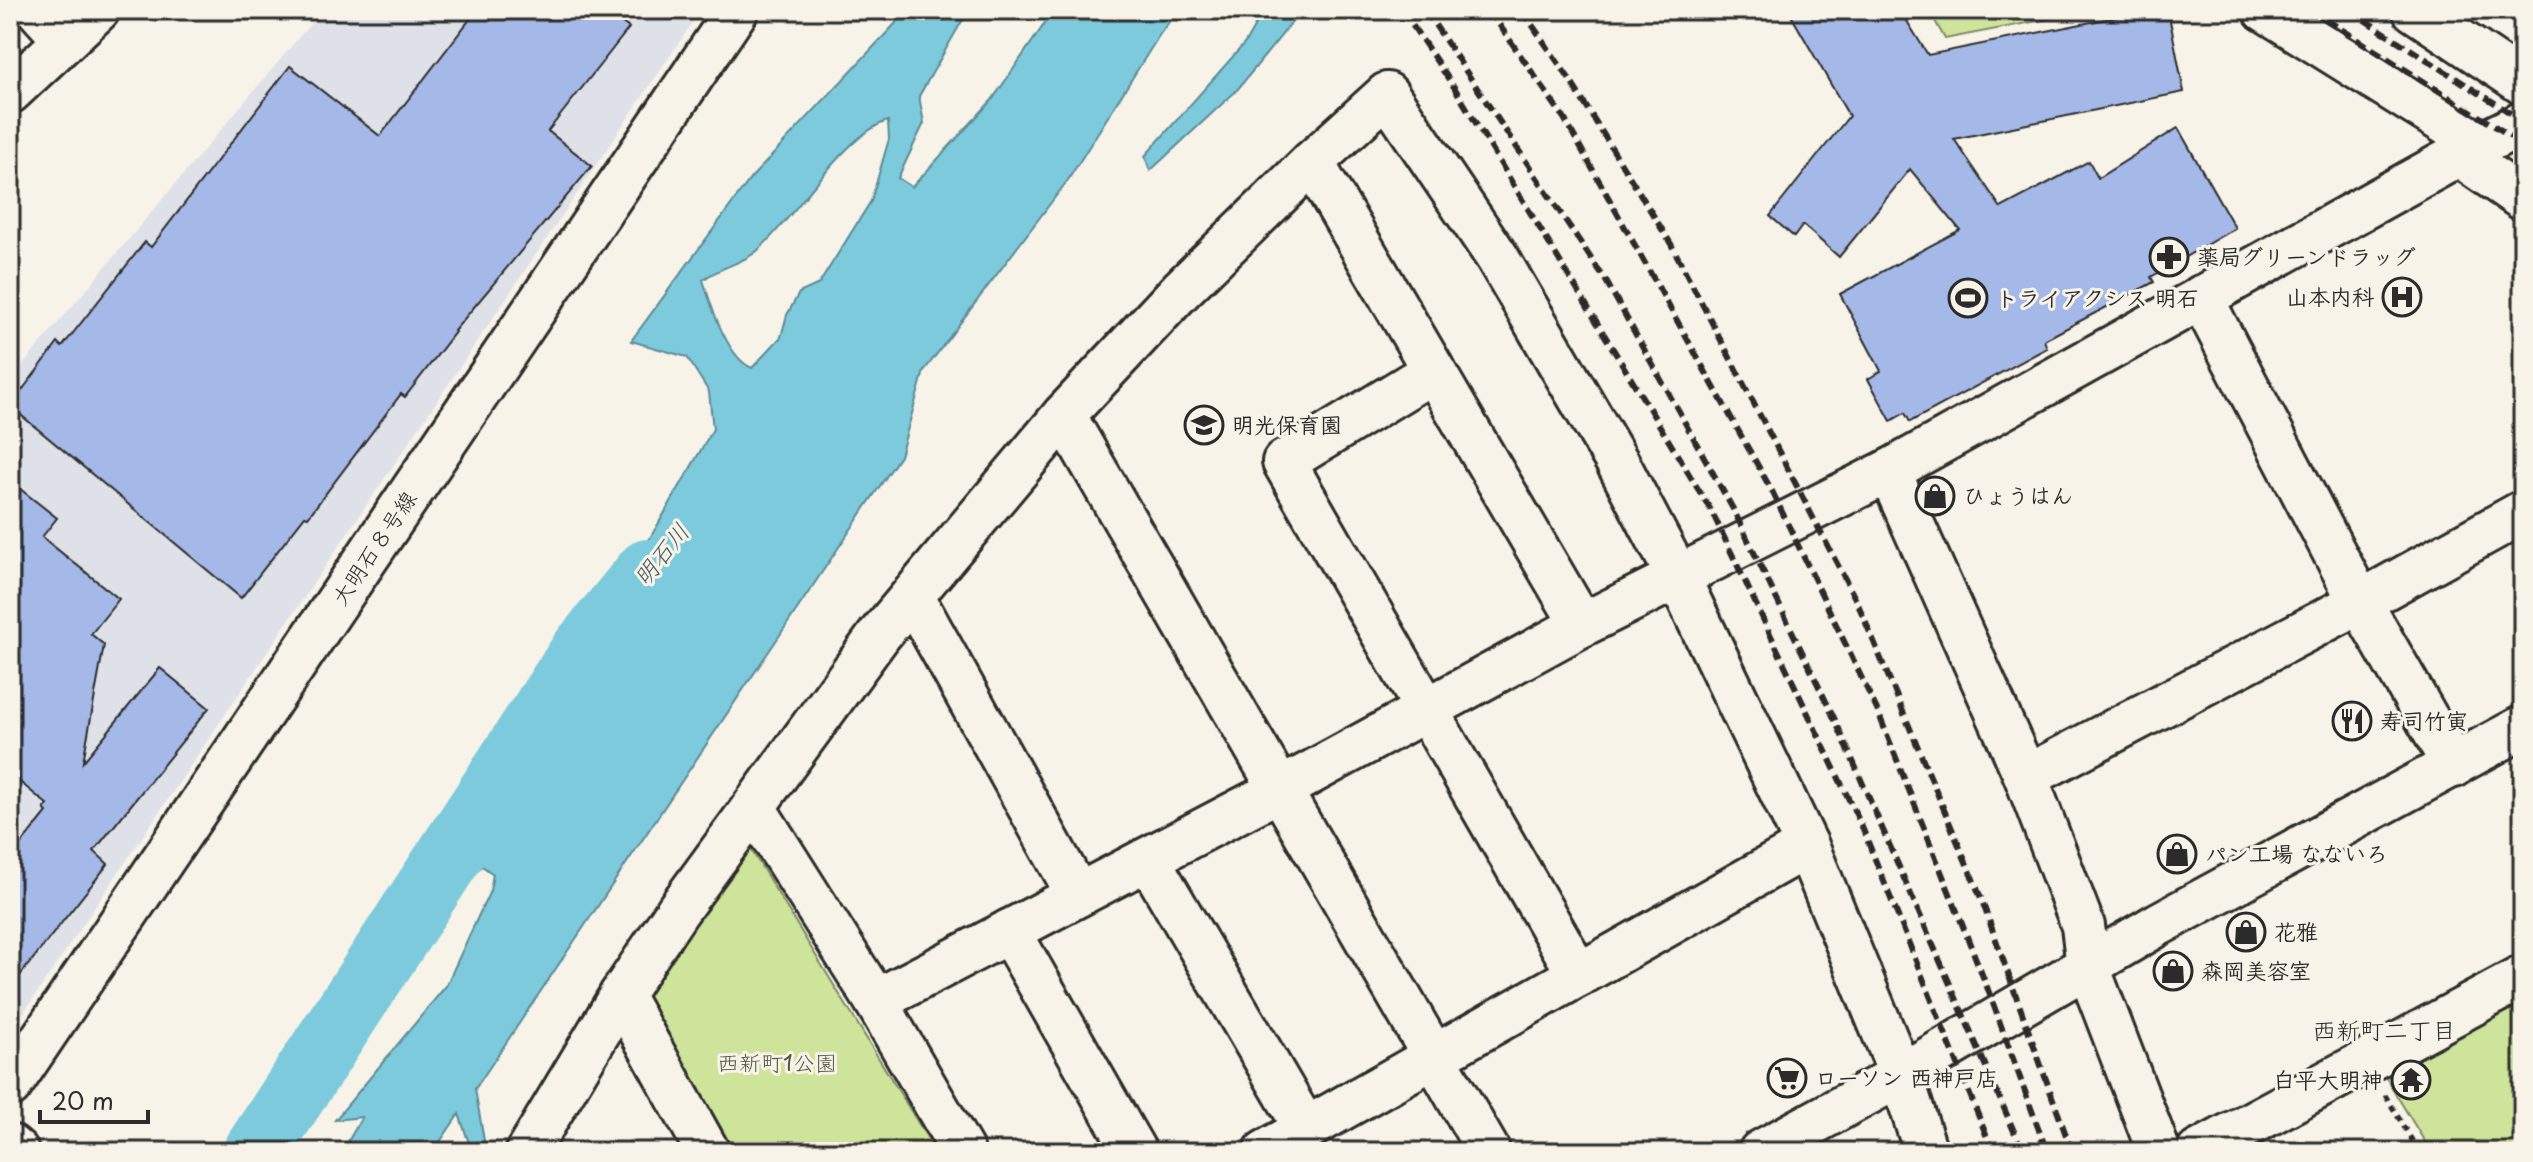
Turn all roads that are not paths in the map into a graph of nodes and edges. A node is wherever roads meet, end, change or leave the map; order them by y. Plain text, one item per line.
1 (98, 10) edge
2 (737, 10) edge
3 (2265, 10) edge
4 (2414, 10) edge
5 (52, 25) edge
6 (2523, 83) edge
7 (10, 92) edge
8 (2523, 123) edge
9 (2469, 149) junction
10 (1312, 162) junction
11 (2523, 199) edge
12 (2201, 297) junction
13 (1433, 371) junction
14 (1064, 415) junction
15 (1889, 471) junction
16 (2523, 512) edge
17 (1677, 575) junction
18 (912, 596) junction
19 (2360, 602) junction
20 (1582, 625) junction
21 (1425, 711) junction
22 (2523, 727) edge
23 (2454, 766) junction
24 (2026, 777) junction
25 (1279, 790) junction
26 (754, 808) junction
27 (1807, 846) junction
28 (1148, 859) junction
29 (1078, 895) junction
30 (1009, 931) junction
31 (2088, 967) junction
32 (1579, 975) junction
33 (2523, 977) edge
34 (621, 995) junction
35 (876, 1001) junction
36 (1435, 1057) junction
37 (1901, 1075) junction
38 (10, 1086) edge
39 (1306, 1129) junction
40 (527, 1152) edge
41 (708, 1152) edge
42 (963, 1152) edge
43 (1135, 1152) edge
44 (1265, 1152) edge
45 (1489, 1152) edge
46 (1760, 1152) edge
47 (1926, 1152) edge
48 (2159, 1152) edge
49 (2198, 1152) edge

1 - 5 street
2 - 38 street, 大明石８号線
3 - 9 street
4 - 6 street
5 - 7 street
8 - 9 street
9 - 11 street
9 - 12 street
10 - 13 street
10 - 14 street
10 - 17 street
12 - 15 street
12 - 19 street
13 - 20 street
13 - 21 street
14 - 18 street
14 - 25 street
15 - 17 street
15 - 24 street
16 - 19 street
17 - 20 street
17 - 27 street
18 - 26 street
18 - 29 street
19 - 23 street
19 - 24 street
20 - 21 street
21 - 25 street
21 - 32 street
22 - 23 street
23 - 31 street
24 - 31 street
25 - 28 street
25 - 36 street
26 - 34 street
26 - 35 street
27 - 32 street
27 - 37 street
28 - 29 street
28 - 39 street
29 - 30 street
30 - 35 street
30 - 43 street
31 - 37 street
31 - 48 street
32 - 36 street
33 - 49 street
34 - 40 street
34 - 41 street
35 - 42 street
36 - 39 street
36 - 45 street
37 - 46 street
37 - 47 street
39 - 44 street

